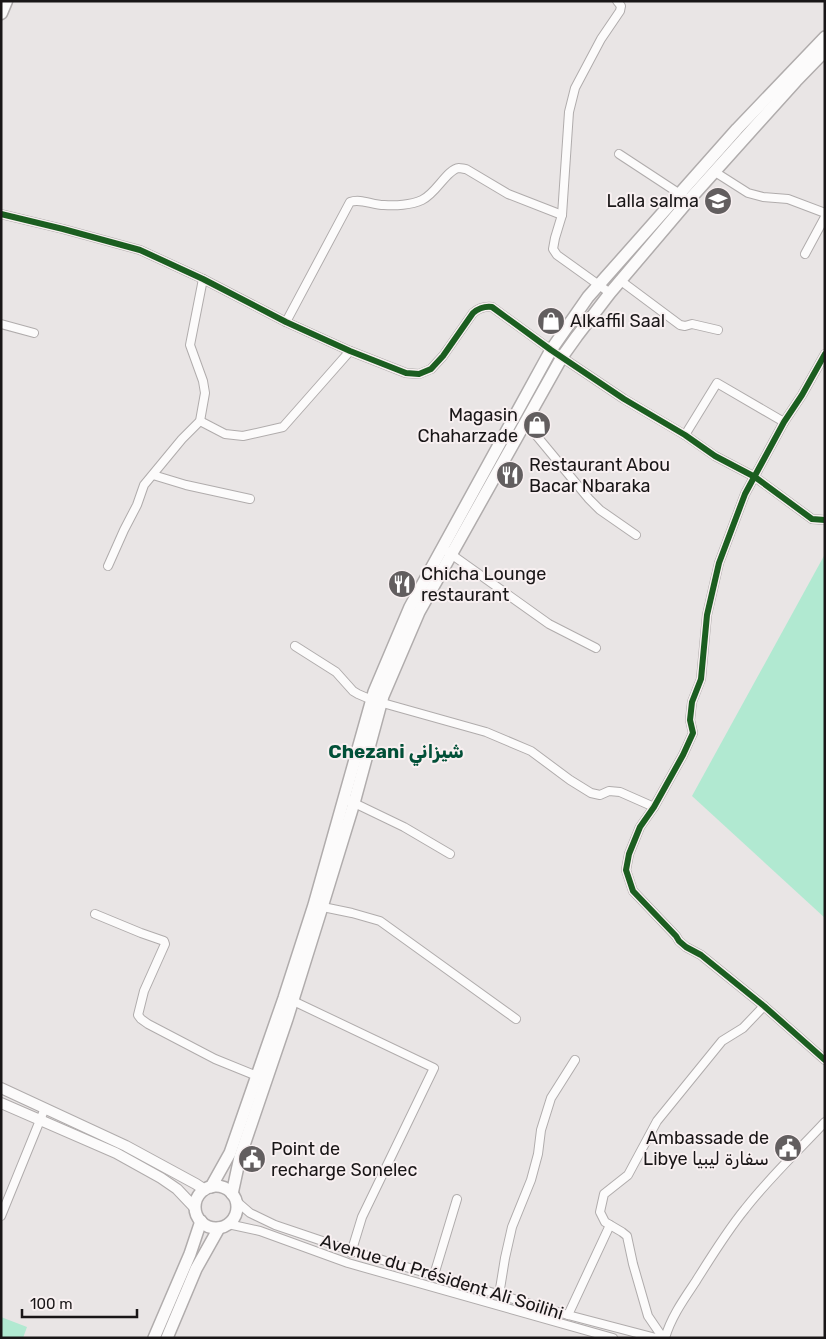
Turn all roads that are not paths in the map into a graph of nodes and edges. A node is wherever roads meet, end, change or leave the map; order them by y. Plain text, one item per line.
1 (6, 1) edge
2 (617, 1) edge
3 (1, 13) edge
4 (825, 37) edge
5 (825, 51) edge
6 (619, 154) dead end
7 (715, 172) junction
8 (684, 197) junction
9 (825, 213) edge
10 (1, 214) edge
11 (562, 215) junction
12 (825, 217) edge
13 (806, 254) dead end
14 (203, 279) junction
15 (620, 281) junction
16 (599, 284) junction
17 (610, 293) junction
18 (286, 322) junction
19 (1, 324) edge
20 (718, 330) dead end
21 (34, 332) dead end
22 (551, 350) junction
23 (350, 351) junction
24 (825, 354) edge
25 (562, 357) junction
26 (200, 421) junction
27 (784, 422) junction
28 (526, 423) junction
29 (685, 435) junction
30 (153, 476) junction
31 (755, 477) junction
32 (250, 499) dead end
33 (825, 520) edge
34 (636, 535) dead end
35 (447, 552) junction
36 (108, 566) dead end
37 (295, 646) dead end
38 (596, 648) dead end
39 (377, 701) junction
40 (349, 801) junction
41 (654, 807) junction
42 (450, 854) dead end
43 (318, 906) junction
44 (95, 914) dead end
45 (288, 999) junction
46 (764, 1006) junction
47 (516, 1019) dead end
48 (575, 1060) dead end
49 (825, 1060) edge
50 (257, 1076) junction
51 (1, 1088) edge
52 (1, 1103) edge
53 (45, 1108) junction
54 (40, 1120) junction
55 (825, 1122) edge
56 (208, 1188) junction
57 (234, 1197) junction
58 (458, 1199) dead end
59 (195, 1208) junction
60 (1, 1216) edge
61 (200, 1221) junction
62 (610, 1225) junction
63 (224, 1226) junction
64 (352, 1251) junction
65 (348, 1263) junction
66 (434, 1275) junction
67 (499, 1295) junction
68 (568, 1315) junction
69 (589, 1334) edge
70 (154, 1338) edge
71 (166, 1338) edge
72 (613, 1338) edge
73 (656, 1338) edge
74 (664, 1338) edge

1 - 3 main road
2 - 11 street
4 - 8 main road
5 - 7 main road
6 - 8 street
7 - 8 main road
7 - 9 street
8 - 15 main road
8 - 16 main road
10 - 14 street
11 - 16 street
11 - 18 street
12 - 13 street
14 - 18 street
14 - 26 street
15 - 17 main road
15 - 20 street
16 - 17 street
16 - 22 main road
17 - 25 main road
18 - 23 street
19 - 21 street
22 - 23 street
22 - 25 street
22 - 35 main road
23 - 26 street
24 - 27 street
25 - 28 main road
25 - 29 street
26 - 30 street
27 - 29 street
27 - 31 street
28 - 34 street
28 - 35 main road
29 - 31 street
30 - 32 street
30 - 36 street
31 - 33 street
31 - 41 street
35 - 38 street
35 - 39 main road
37 - 39 street
39 - 40 main road
39 - 41 street
40 - 42 street
40 - 43 main road
41 - 46 street
43 - 45 main road
43 - 47 street
44 - 50 street
45 - 50 main road
45 - 57 main road
45 - 64 street
46 - 49 street
46 - 62 street
48 - 67 street
50 - 56 main road
51 - 53 street
52 - 54 street
53 - 54 street
53 - 56 street
54 - 59 street
54 - 60 street
55 - 74 street
56 - 57 main road
56 - 59 main road
57 - 63 main road
57 - 64 street, Avenue du Président Ali Soilihi
58 - 66 street
59 - 61 main road
61 - 63 main road
61 - 70 main road
62 - 68 street
62 - 74 street
63 - 65 street, Avenue du Président Ali Soilihi
63 - 71 main road
64 - 65 street
64 - 66 street, Avenue du Président Ali Soilihi
65 - 69 street, Avenue du Président Ali Soilihi
66 - 67 street, Avenue du Président Ali Soilihi
67 - 68 street, Avenue du Président Ali Soilihi
68 - 73 street, Avenue du Président Ali Soilihi
69 - 72 street, Avenue du Président Ali Soilihi

